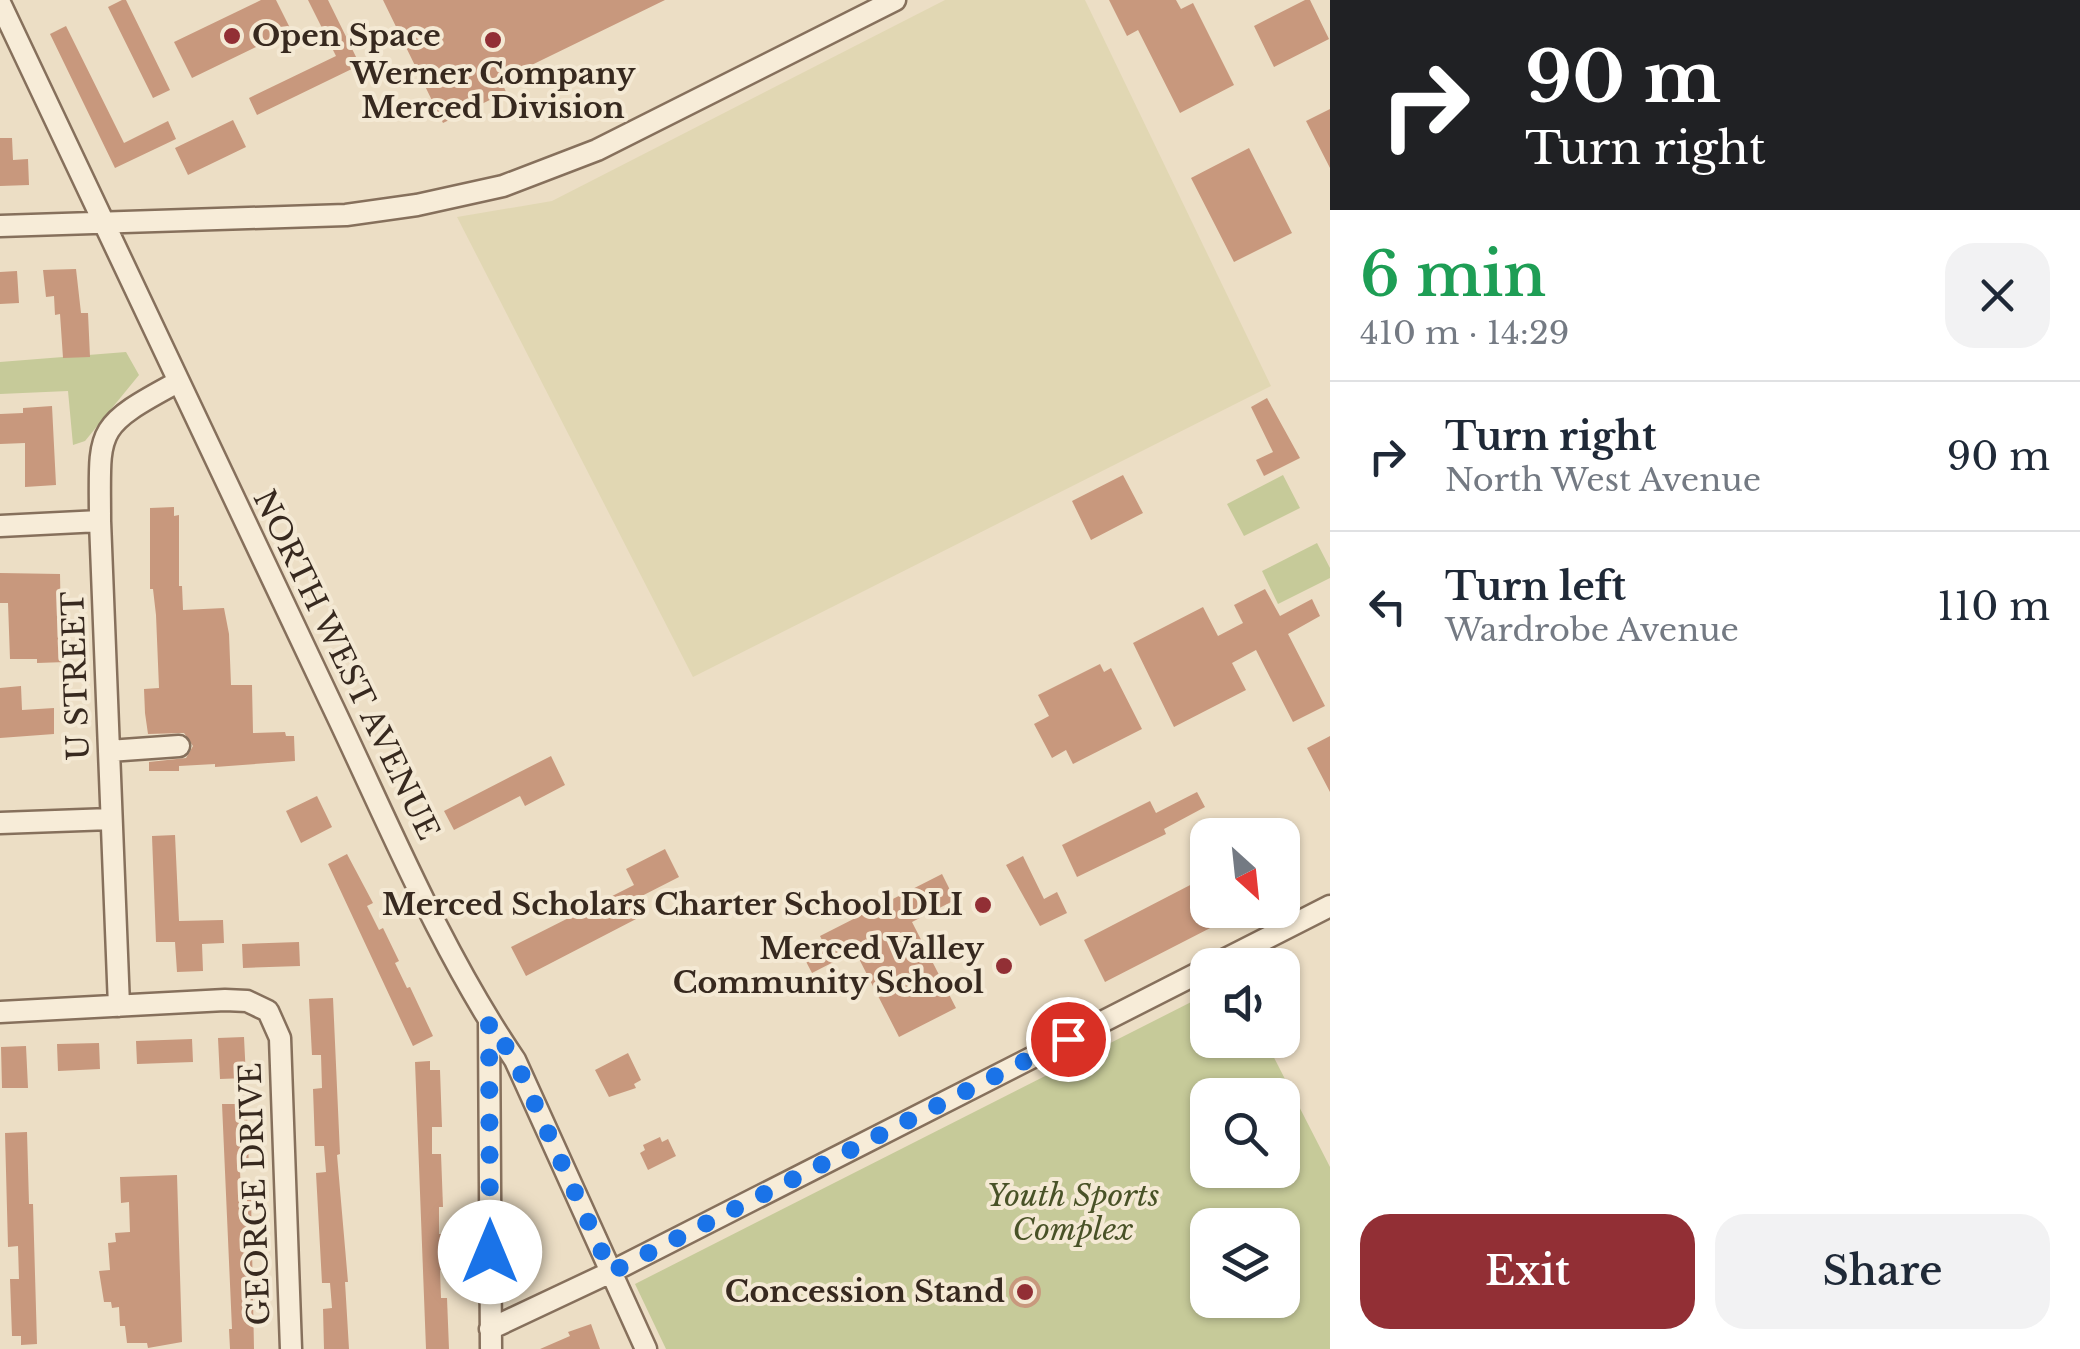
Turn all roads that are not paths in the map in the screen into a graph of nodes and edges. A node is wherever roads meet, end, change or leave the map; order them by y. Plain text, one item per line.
1 (895, 0) edge
2 (0, 3) edge
3 (103, 222) junction
4 (0, 226) edge
5 (176, 383) junction
6 (100, 521) junction
7 (0, 526) edge
8 (178, 746) dead end
9 (108, 751) junction
10 (111, 819) junction
11 (0, 824) edge
12 (1330, 906) edge
13 (1248, 948) edge
14 (1190, 978) edge
15 (119, 1006) junction
16 (0, 1012) edge
17 (489, 1022) junction
18 (611, 1272) junction
19 (491, 1339) edge
20 (291, 1349) edge
21 (646, 1349) edge

1 - 3 street
2 - 3 street, NORTH WEST AVENUE
3 - 4 street
3 - 5 street, NORTH WEST AVENUE
5 - 6 street, U STREET
5 - 17 street, NORTH WEST AVENUE
6 - 7 street
6 - 9 street, U STREET
8 - 9 street
9 - 10 street, U STREET
10 - 11 street
10 - 15 street, U STREET
12 - 13 street
14 - 18 street
15 - 16 street, GEORGE DRIVE
15 - 20 street, GEORGE DRIVE
17 - 18 street, NORTH WEST AVENUE
17 - 19 street
18 - 19 street
18 - 21 street, NORTH WEST AVENUE

